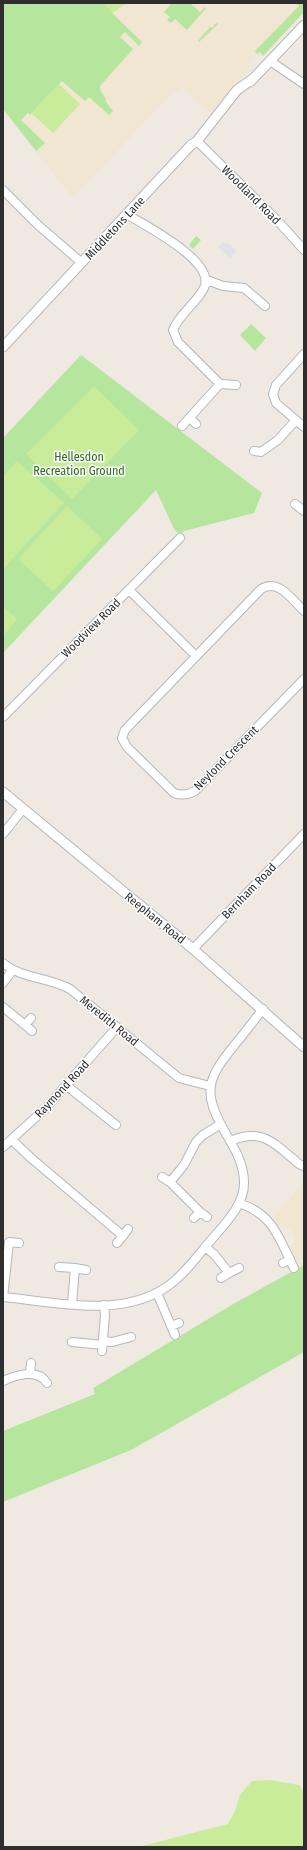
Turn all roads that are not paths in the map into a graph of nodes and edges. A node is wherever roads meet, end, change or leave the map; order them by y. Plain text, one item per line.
1 (304, 25) edge
2 (270, 61) junction
3 (304, 84) edge
4 (197, 142) junction
5 (3, 190) edge
6 (128, 215) junction
7 (304, 250) edge
8 (82, 263) junction
9 (207, 280) junction
10 (265, 306) dead end
11 (3, 347) edge
12 (304, 354) edge
13 (220, 384) junction
14 (236, 385) dead end
15 (190, 418) junction
16 (296, 420) junction
17 (196, 424) dead end
18 (182, 426) dead end
19 (304, 427) edge
20 (259, 453) dead end
21 (294, 504) dead end
22 (304, 511) edge
23 (180, 538) dead end
24 (129, 590) junction
25 (304, 611) edge
26 (196, 656) junction
27 (304, 679) edge
28 (3, 717) edge
29 (3, 792) edge
30 (23, 809) junction
31 (3, 834) edge
32 (304, 834) edge
33 (193, 949) junction
34 (3, 963) edge
35 (12, 971) junction
36 (3, 983) edge
37 (3, 1007) edge
38 (263, 1009) junction
39 (31, 1018) dead end
40 (117, 1027) junction
41 (304, 1047) edge
42 (67, 1086) junction
43 (210, 1086) junction
44 (221, 1124) junction
45 (116, 1125) dead end
46 (12, 1140) junction
47 (230, 1141) junction
48 (3, 1147) edge
49 (304, 1167) edge
50 (162, 1177) dead end
51 (170, 1182) junction
52 (239, 1203) junction
53 (207, 1217) dead end
54 (128, 1229) dead end
55 (123, 1236) junction
56 (6, 1242) edge
57 (19, 1243) dead end
58 (117, 1243) dead end
59 (205, 1247) junction
60 (59, 1267) dead end
61 (75, 1268) junction
62 (239, 1268) dead end
63 (294, 1268) dead end
64 (86, 1270) dead end
65 (229, 1273) junction
66 (221, 1278) dead end
67 (157, 1293) junction
68 (3, 1297) edge
69 (72, 1304) junction
70 (104, 1306) junction
71 (175, 1336) dead end
72 (131, 1337) dead end
73 (72, 1342) dead end
74 (103, 1346) junction
75 (31, 1363) dead end
76 (30, 1374) junction
77 (3, 1381) edge
78 (47, 1383) dead end

1 - 2 street, Middletons Lane
2 - 3 street
2 - 4 street, Middletons Lane
4 - 6 street, Middletons Lane
4 - 7 street, Woodland Road
5 - 8 street
6 - 8 street, Middletons Lane
6 - 9 street
8 - 11 street, Middletons Lane
9 - 10 street
9 - 13 street
12 - 16 street
13 - 14 street
13 - 15 street
15 - 17 street
15 - 18 street
16 - 19 street
16 - 20 street
21 - 22 street
23 - 24 street, Woodview Road
24 - 26 street
24 - 28 street, Woodview Road
25 - 26 street, Neylond Crescent
26 - 27 street, Neylond Crescent
29 - 30 street, Reepham Road
30 - 31 street
30 - 33 street, Reepham Road
32 - 33 street, Bernham Road
33 - 38 street, Reepham Road
34 - 35 street, Meredith Road
35 - 36 street
35 - 40 street, Meredith Road
37 - 39 street
38 - 41 street, Reepham Road
38 - 43 street
40 - 42 street, Raymond Road
40 - 43 street, Meredith Road
42 - 45 street
42 - 46 street, Raymond Road
43 - 44 street
44 - 47 street
44 - 51 street
46 - 48 street, Raymond Road
46 - 55 street
47 - 49 street
47 - 52 street
50 - 51 street
51 - 53 street
52 - 59 street
52 - 63 street
54 - 55 street
55 - 58 street
56 - 57 street
56 - 68 street
59 - 65 street
59 - 67 street
60 - 61 street
61 - 64 street
61 - 69 street
62 - 65 street
65 - 66 street
67 - 70 street
67 - 71 street
68 - 69 street
69 - 70 street
70 - 74 street
72 - 74 street
73 - 74 street
75 - 76 street
76 - 77 street
76 - 78 street

